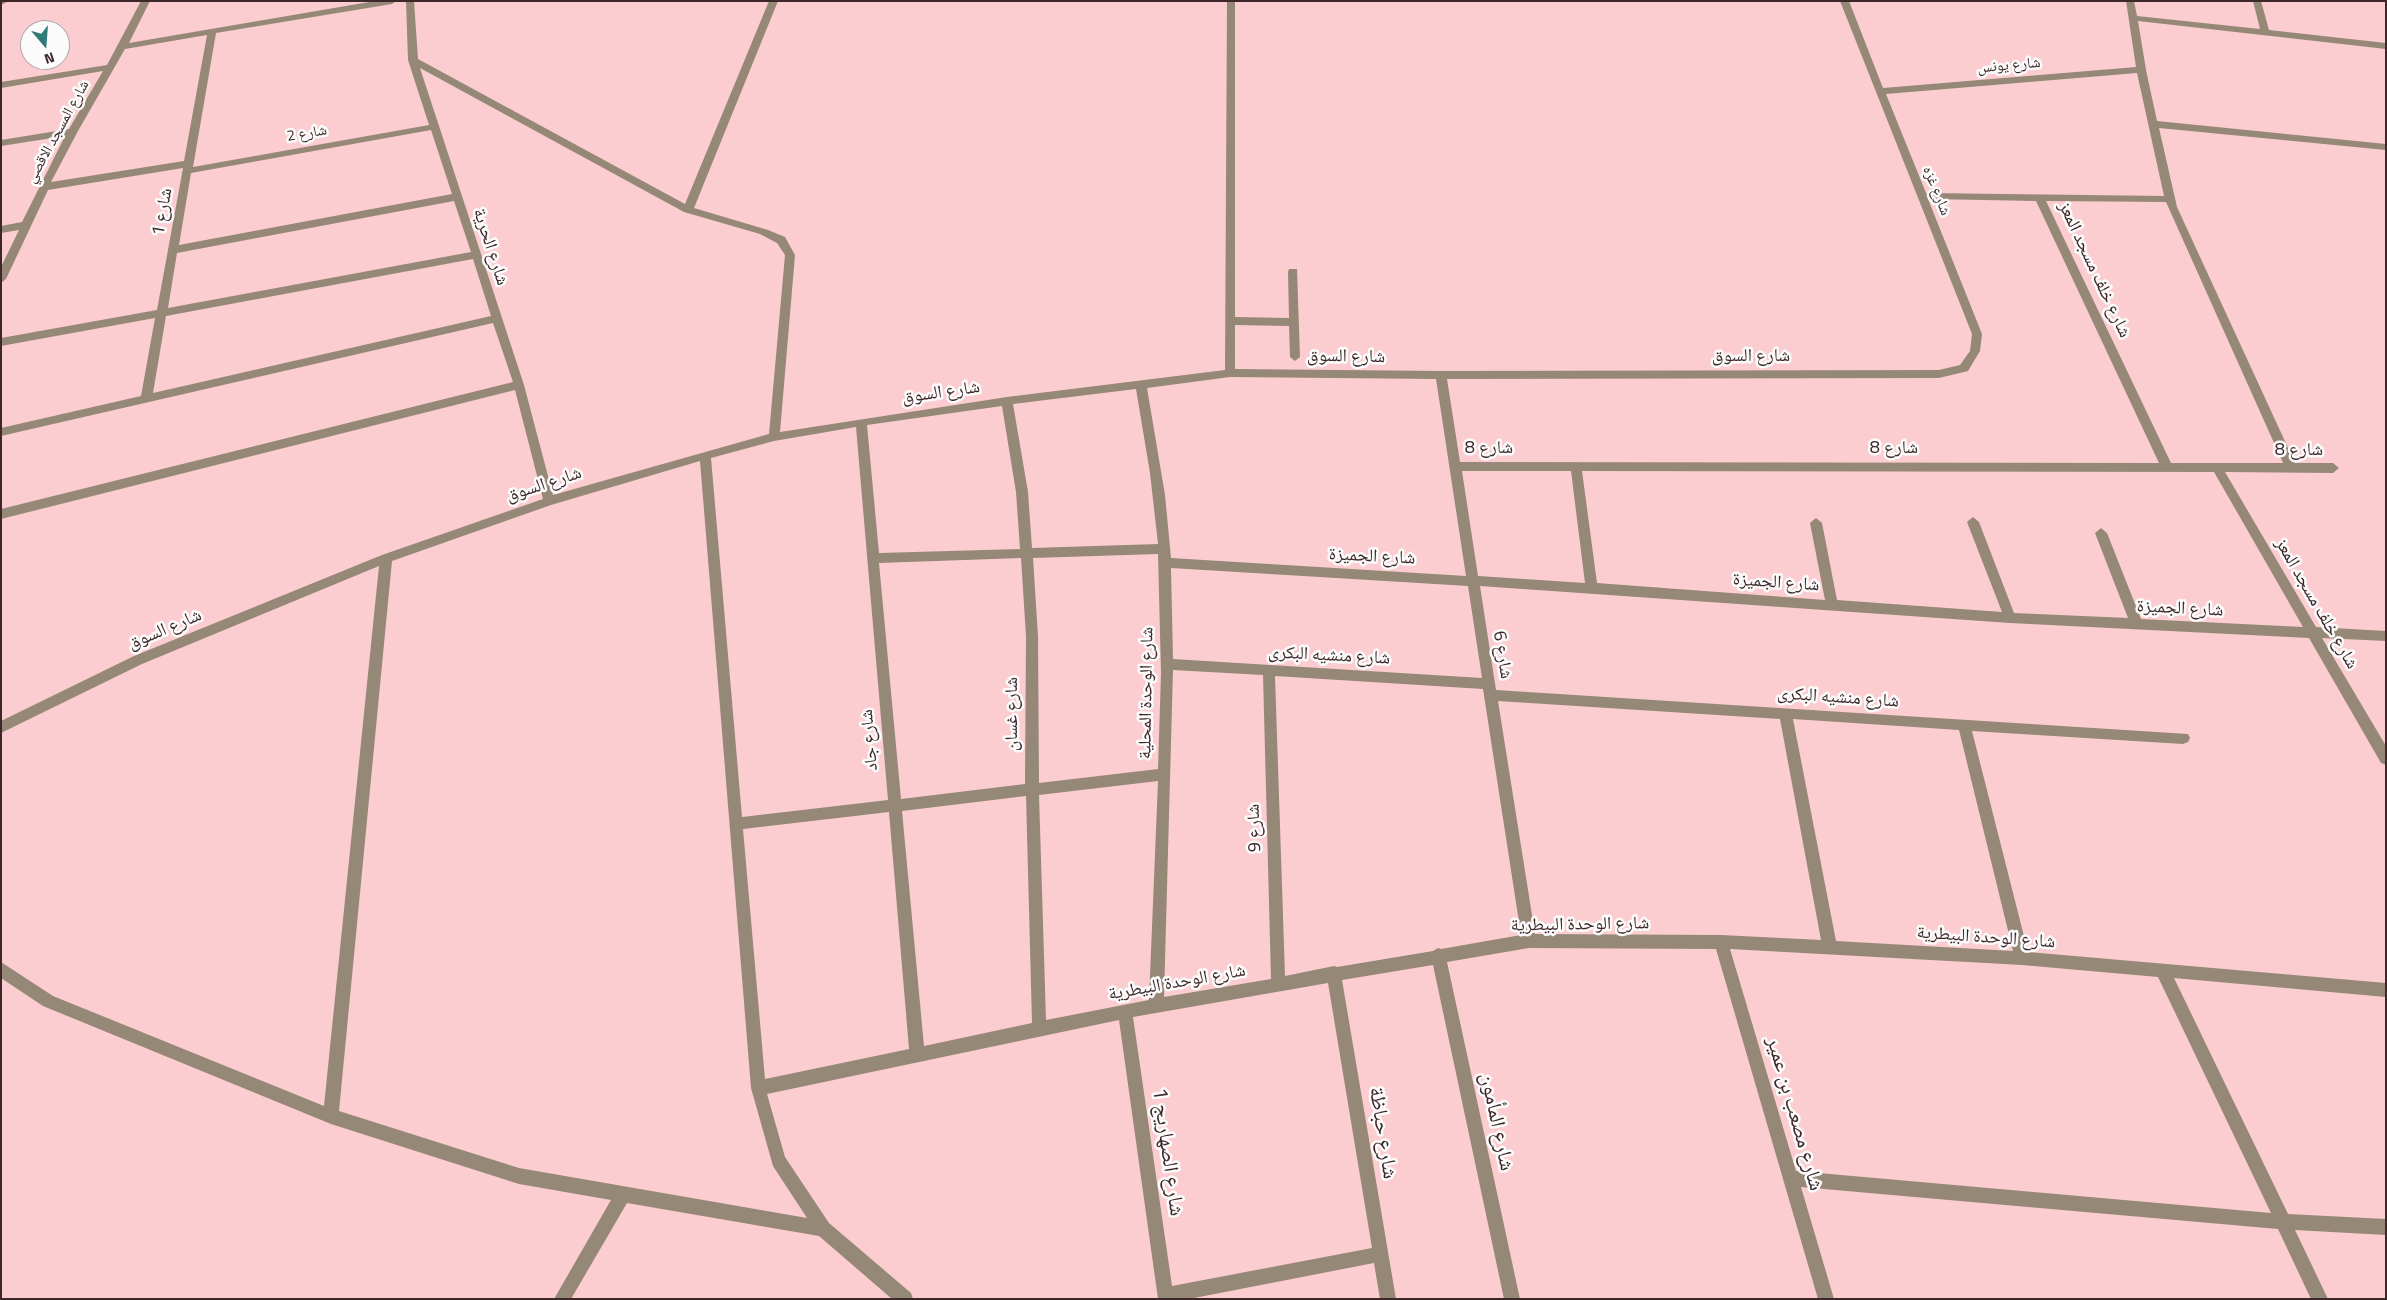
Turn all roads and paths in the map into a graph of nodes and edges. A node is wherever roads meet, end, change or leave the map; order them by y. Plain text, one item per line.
1 (5, 1) edge
2 (146, 1) edge
3 (392, 1) edge
4 (410, 1) edge
5 (774, 1) edge
6 (1231, 1) edge
7 (1844, 1) edge
8 (2130, 1) edge
9 (2257, 1) edge
10 (1, 2) edge
11 (2132, 18) junction
12 (212, 31) junction
13 (2265, 33) junction
14 (125, 46) junction
15 (2386, 46) edge
16 (413, 60) junction
17 (111, 67) junction
18 (2141, 70) junction
19 (1, 85) edge
20 (1880, 91) junction
21 (2154, 124) junction
22 (433, 127) junction
23 (73, 132) junction
24 (1, 143) edge
25 (2386, 147) edge
26 (187, 168) junction
27 (44, 186) junction
28 (1922, 196) junction
29 (2040, 196) junction
30 (456, 197) junction
31 (2170, 199) junction
32 (688, 210) junction
33 (26, 225) junction
34 (1, 230) edge
35 (172, 250) junction
36 (476, 255) junction
37 (1293, 272) dead end
38 (1, 279) edge
39 (161, 313) junction
40 (497, 318) junction
41 (1230, 320) junction
42 (1294, 322) junction
43 (1, 342) edge
44 (1295, 357) dead end
45 (1230, 373) junction
46 (1939, 374) joint
47 (1441, 375) junction
48 (1141, 383) junction
49 (519, 385) junction
50 (146, 399) junction
51 (1007, 401) junction
52 (861, 422) junction
53 (1, 432) edge
54 (774, 437) junction
55 (705, 455) junction
56 (1455, 466) junction
57 (1576, 466) junction
58 (2168, 467) junction
59 (2217, 468) junction
60 (2291, 468) junction
61 (2333, 468) dead end
62 (548, 501) junction
63 (1, 514) edge
64 (1972, 522) dead end
65 (1816, 523) dead end
66 (2101, 533) dead end
67 (1164, 549) junction
68 (1026, 552) junction
69 (386, 558) junction
70 (874, 558) junction
71 (1164, 563) junction
72 (1473, 581) junction
73 (1592, 588) junction
74 (1832, 605) junction
75 (2010, 618) junction
76 (2137, 625) junction
77 (2313, 633) junction
78 (2386, 636) edge
79 (1167, 664) junction
80 (1269, 671) junction
81 (1490, 690) junction
82 (1785, 713) junction
83 (1964, 724) junction
84 (1, 727) edge
85 (2183, 738) dead end
86 (2386, 759) edge
87 (1163, 774) junction
88 (1032, 788) junction
89 (894, 804) junction
90 (736, 824) junction
91 (1529, 941) junction
92 (1721, 942) junction
93 (1830, 948) junction
94 (1438, 955) junction
95 (2022, 958) junction
96 (1, 969) edge
97 (2163, 971) junction
98 (1334, 974) junction
99 (1278, 983) junction
100 (2386, 990) edge
101 (1156, 1005) junction
102 (1125, 1011) junction
103 (1039, 1029) junction
104 (917, 1056) junction
105 (758, 1088) junction
106 (331, 1116) junction
107 (1791, 1178) junction
108 (624, 1193) junction
109 (2284, 1222) junction
110 (2386, 1227) edge
111 (823, 1229) junction
112 (1380, 1254) junction
113 (898, 1297) edge
114 (1166, 1297) edge
115 (562, 1299) edge
116 (1388, 1299) edge
117 (1512, 1299) edge
118 (1826, 1299) edge
119 (2320, 1299) edge

1 - 10 street
2 - 14 street, شارع المسجد الاقصي
3 - 12 street
4 - 16 street, شارع الحرية
5 - 32 street
6 - 41 street
7 - 20 street, شارع غزه
8 - 11 street
9 - 13 street
11 - 13 street
11 - 18 street
12 - 14 street
12 - 26 street, شارع 1
13 - 15 street
14 - 17 street, شارع المسجد الاقصي
16 - 22 street, شارع الحرية
16 - 32 street
17 - 19 street
17 - 23 street, شارع المسجد الاقصي
18 - 20 street, شارع يونس
18 - 21 street
20 - 28 street, شارع غزه
21 - 25 street
21 - 31 street
22 - 26 street, شارع 2
22 - 30 street, شارع الحرية
23 - 24 street
23 - 27 street, شارع المسجد الاقصي
26 - 27 street, شارع 2
26 - 35 street, شارع 1
27 - 33 street, شارع المسجد الاقصي
28 - 29 street
28 - 46 street, شارع غزه
29 - 31 street
29 - 58 street, شارع خلف مسجد المعز
30 - 35 street
30 - 36 street, شارع الحرية
31 - 60 street
32 - 54 street
33 - 34 street
33 - 38 street, شارع المسجد الاقصي
35 - 39 street, شارع 1
36 - 39 street
36 - 40 street, شارع الحرية
37 - 42 street
39 - 43 street
39 - 50 street, شارع 1
40 - 49 street, شارع الحرية
40 - 50 street
41 - 42 street
41 - 45 street
42 - 44 street
45 - 47 street, شارع السوق
45 - 48 street, شارع السوق
46 - 47 street, شارع السوق
47 - 56 street, شارع 6
48 - 51 street, شارع السوق
48 - 67 street, شارع الوحدة المحلية
49 - 62 street, شارع الحرية
49 - 63 street
50 - 53 street
51 - 52 street, شارع السوق
51 - 68 street, شارع غسان
52 - 54 street, شارع السوق
52 - 70 street, شارع جاد
54 - 55 street, شارع السوق
55 - 62 street, شارع السوق
55 - 90 street
56 - 57 street, شارع 8
56 - 72 street, شارع 6
57 - 58 street, شارع 8
57 - 73 street
58 - 59 street, شارع 8
59 - 60 street, شارع 8
59 - 77 street, شارع خلف مسجد المعز
60 - 61 street, شارع 8
62 - 69 street, شارع السوق
64 - 75 street
65 - 74 street
66 - 76 street
67 - 68 street
67 - 71 street, شارع الوحدة المحلية
68 - 70 street
68 - 88 street, شارع غسان
69 - 84 street, شارع السوق
69 - 106 street
70 - 89 street, شارع جاد
71 - 72 street, شارع الجميزة
71 - 79 street, شارع الوحدة المحلية
72 - 73 street, شارع الجميزة
72 - 81 street, شارع 6
73 - 74 street, شارع الجميزة
74 - 75 street, شارع الجميزة
75 - 76 street, شارع الجميزة
76 - 77 street, شارع الجميزة
77 - 78 street, شارع الجميزة
77 - 86 street, شارع خلف مسجد المعز
79 - 80 street, شارع منشيه البكرى
79 - 87 street, شارع الوحدة المحلية
80 - 81 street, شارع منشيه البكرى
80 - 99 street, شارع 9
81 - 82 street, شارع منشيه البكرى
81 - 91 street, شارع 6
82 - 83 street, شارع منشيه البكرى
82 - 93 street
83 - 85 street, شارع منشيه البكرى
83 - 95 street
87 - 88 street
87 - 101 street, شارع الوحدة المحلية
88 - 89 street
88 - 103 street, شارع غسان
89 - 90 street
89 - 104 street, شارع جاد
90 - 105 street
91 - 92 street, شارع الوحدة البيطرية
91 - 94 street, شارع الوحدة البيطرية
92 - 93 street, شارع الوحدة البيطرية
92 - 107 street, شارع مصعب بن عمير
93 - 95 street, شارع الوحدة البيطرية
94 - 98 street, شارع الوحدة البيطرية
94 - 117 street, شارع المأمون
95 - 97 street, شارع الوحدة البيطرية
96 - 106 street
97 - 100 street, شارع الوحدة البيطرية
97 - 109 street
98 - 99 street, شارع الوحدة البيطرية
98 - 112 street, شارع حباظة
99 - 101 street, شارع الوحدة البيطرية
101 - 102 street, شارع الوحدة البيطرية
102 - 103 street, شارع الوحدة البيطرية
102 - 114 street, شارع الصهاريج 1
103 - 104 street, شارع الوحدة البيطرية
104 - 105 street, شارع الوحدة البيطرية
105 - 111 street
106 - 108 street
107 - 109 street
107 - 118 street, شارع مصعب بن عمير
108 - 111 street
108 - 115 street
109 - 110 street
109 - 119 street
111 - 113 street
112 - 114 street
112 - 116 street, شارع حباظة

